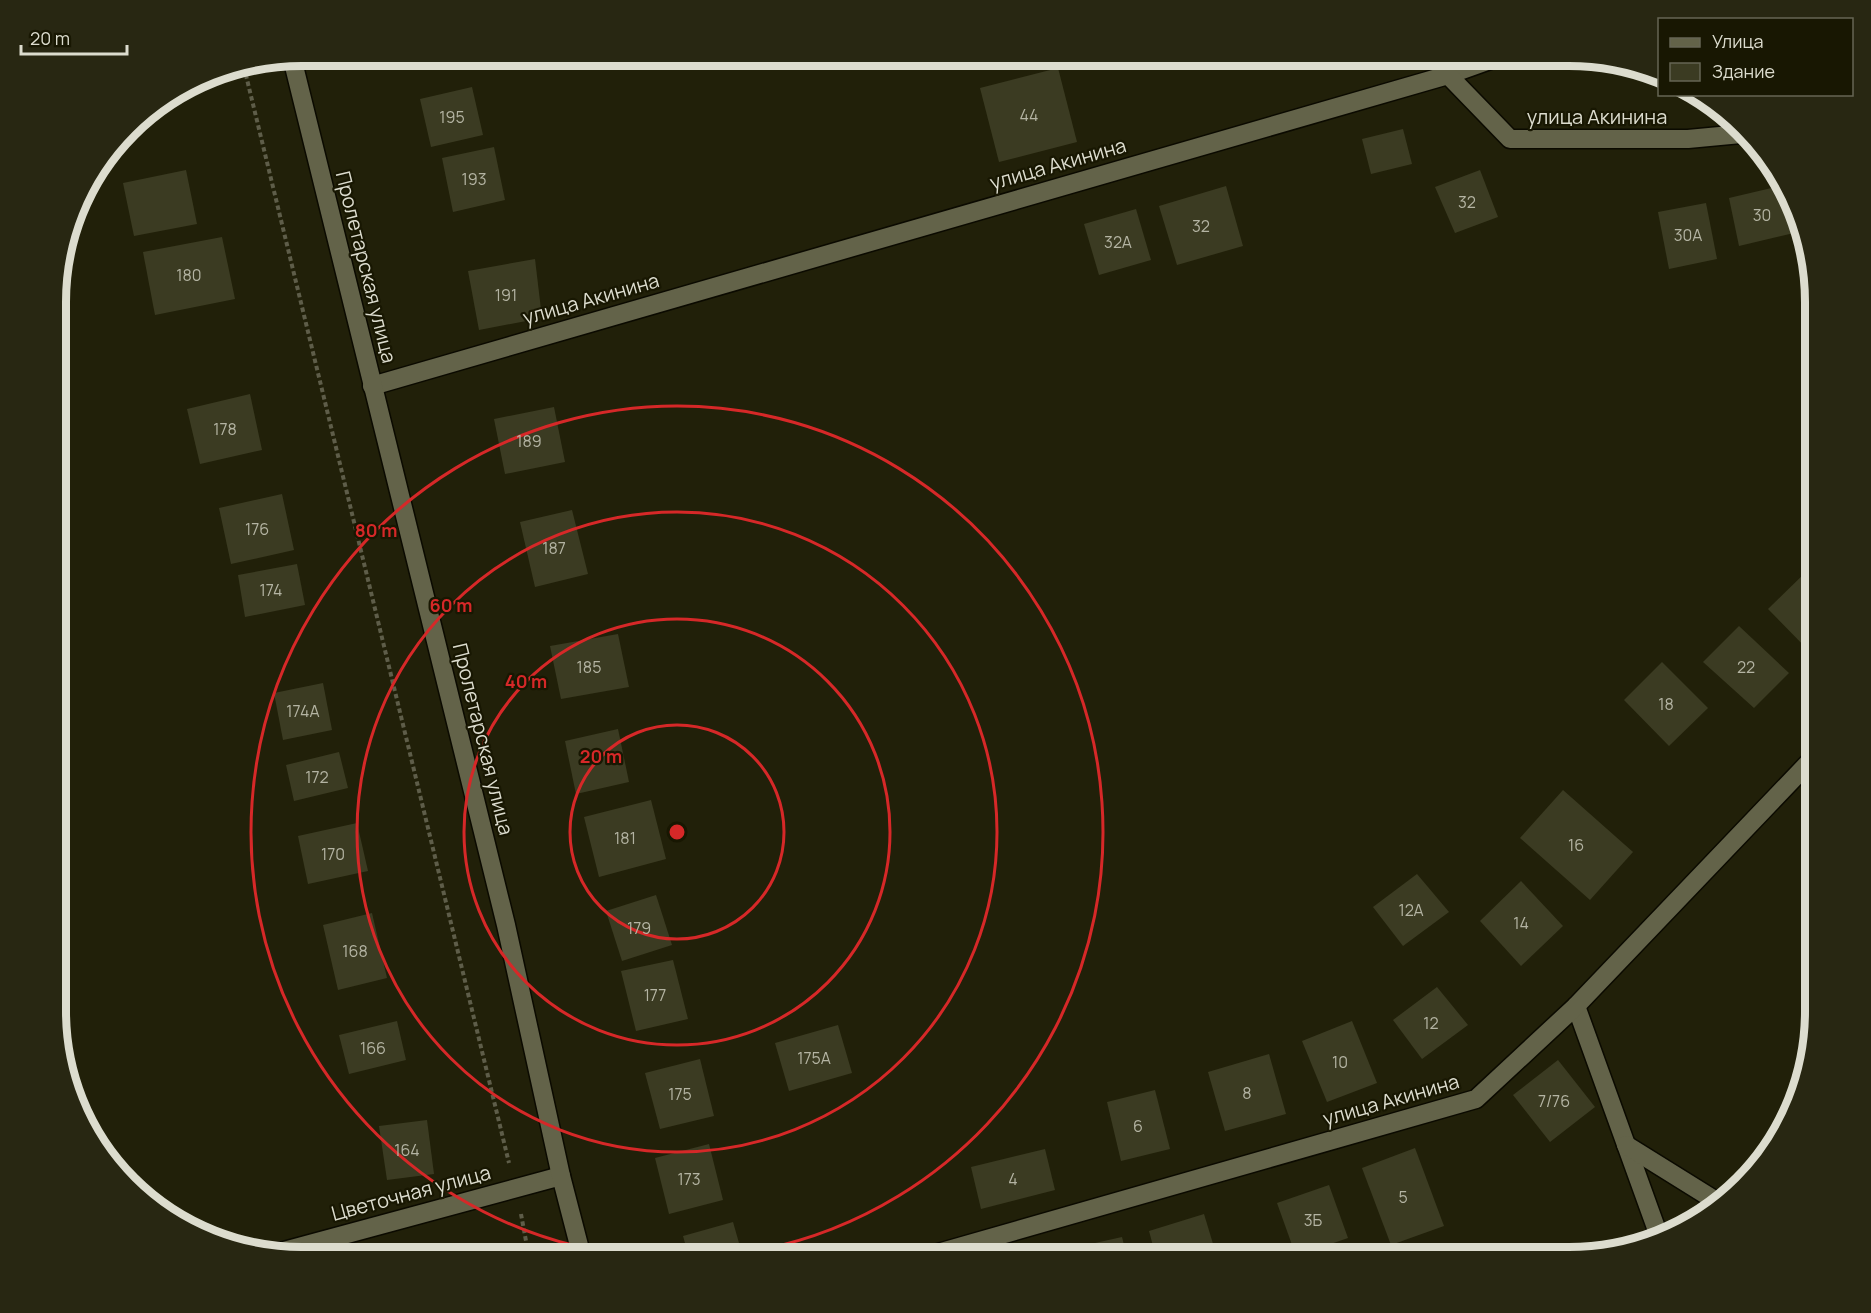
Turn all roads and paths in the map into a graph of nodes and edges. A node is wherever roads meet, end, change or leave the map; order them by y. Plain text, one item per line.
1 (1473, 66) edge
2 (294, 67) edge
3 (245, 73) edge
4 (1448, 75) junction
5 (1736, 135) edge
6 (372, 386) junction
7 (1805, 766) edge
8 (1576, 1006) junction
9 (1626, 1144) junction
10 (561, 1176) junction
11 (515, 1188) junction
12 (1712, 1199) edge
13 (1657, 1230) edge
14 (299, 1247) edge
15 (527, 1247) edge
16 (579, 1247) edge
17 (959, 1247) edge

1 - 4 street
2 - 6 street, Пролетарская улица
3 - 11 path
4 - 5 street, улица Акинина
4 - 6 street, улица Акинина
6 - 10 street, Пролетарская улица
7 - 8 street, улица Акинина
8 - 9 street
8 - 17 street, улица Акинина
9 - 12 street
9 - 13 street
10 - 11 street, Цветочная улица
10 - 16 street, Пролетарская улица
11 - 14 street, Цветочная улица
11 - 15 path

